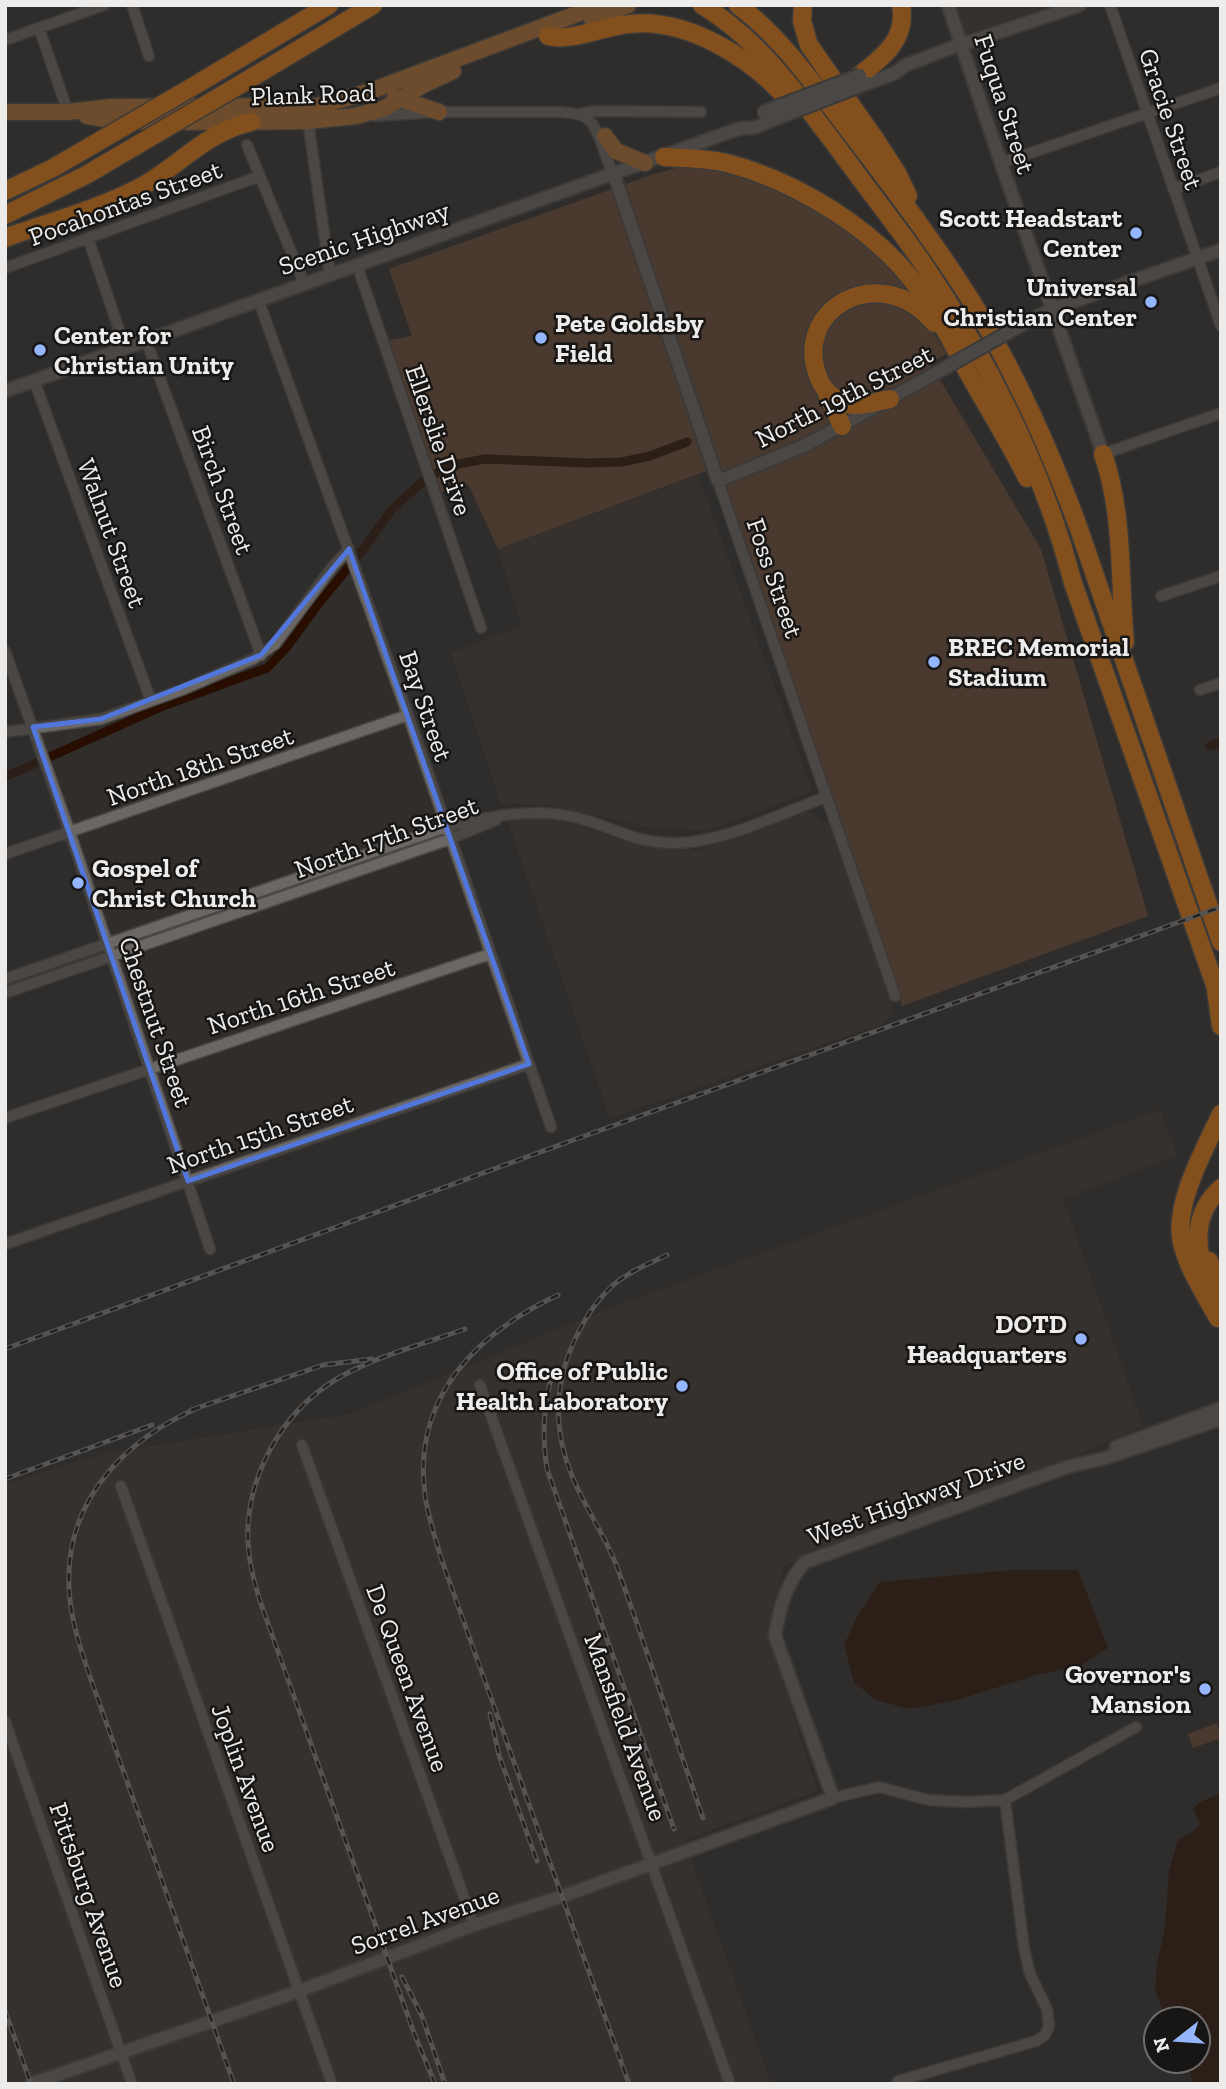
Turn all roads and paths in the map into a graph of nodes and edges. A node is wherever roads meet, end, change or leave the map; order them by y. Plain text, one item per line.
1 (104, 5) edge
2 (132, 5) edge
3 (317, 5) edge
4 (329, 5) edge
5 (373, 5) edge
6 (601, 5) edge
7 (628, 5) edge
8 (702, 5) edge
9 (738, 5) edge
10 (803, 5) edge
11 (901, 5) edge
12 (948, 5) edge
13 (1080, 5) edge
14 (1110, 5) edge
15 (39, 28) junction
16 (548, 36) junction
17 (276, 37) junction
18 (5, 40) edge
19 (961, 45) junction
20 (149, 56) dead end
21 (864, 79) junction
22 (430, 81) junction
23 (1221, 88) edge
24 (368, 92) junction
25 (401, 99) junction
26 (5, 112) edge
27 (68, 112) junction
28 (436, 112) junction
29 (561, 112) junction
30 (590, 112) junction
31 (701, 112) dead end
32 (1147, 113) junction
33 (572, 114) junction
34 (356, 116) junction
35 (308, 121) junction
36 (251, 122) junction
37 (605, 136) junction
38 (247, 145) dead end
39 (664, 156) junction
40 (645, 163) junction
41 (1001, 163) junction
42 (1221, 172) edge
43 (614, 174) junction
44 (260, 176) junction
45 (1173, 189) junction
46 (5, 191) edge
47 (872, 195) junction
48 (5, 215) edge
49 (922, 228) junction
50 (5, 238) edge
51 (88, 238) junction
52 (1221, 250) edge
53 (1196, 259) junction
54 (358, 265) junction
55 (5, 268) edge
56 (330, 275) junction
57 (304, 283) junction
58 (258, 299) junction
59 (1052, 309) junction
60 (1221, 326) edge
61 (146, 340) junction
62 (125, 347) junction
63 (970, 376) junction
64 (34, 380) junction
65 (822, 386) junction
66 (5, 391) edge
67 (890, 399) junction
68 (1221, 413) edge
69 (842, 426) junction
70 (1103, 454) junction
71 (718, 481) junction
72 (350, 552) junction
73 (1221, 576) edge
74 (1073, 583) junction
75 (1161, 596) dead end
76 (481, 628) dead end
77 (5, 651) edge
78 (261, 655) junction
79 (1130, 677) junction
80 (1221, 683) edge
81 (1200, 690) dead end
82 (151, 701) junction
83 (408, 715) junction
84 (33, 727) junction
85 (5, 732) edge
86 (826, 797) junction
87 (502, 817) junction
88 (446, 827) junction
89 (70, 833) junction
90 (450, 839) junction
91 (5, 855) edge
92 (322, 870) junction
93 (326, 882) junction
94 (1221, 942) edge
95 (107, 943) junction
96 (490, 954) junction
97 (111, 956) junction
98 (5, 979) edge
99 (1215, 985) junction
100 (5, 993) edge
101 (895, 996) dead end
102 (1221, 1002) edge
103 (1221, 1026) edge
104 (529, 1064) junction
105 (150, 1068) junction
106 (1221, 1114) edge
107 (5, 1118) edge
108 (551, 1127) dead end
109 (188, 1181) junction
110 (1221, 1188) edge
111 (1221, 1196) edge
112 (5, 1244) edge
113 (210, 1249) dead end
114 (1221, 1294) edge
115 (1219, 1322) edge
116 (480, 1385) dead end
117 (1221, 1408) edge
118 (1221, 1419) edge
119 (302, 1445) dead end
120 (1084, 1462) junction
121 (121, 1486) dead end
122 (5, 1721) edge
123 (1136, 1727) dead end
124 (833, 1798) junction
125 (1005, 1800) junction
126 (652, 1862) junction
127 (474, 1925) junction
128 (299, 1991) junction
129 (121, 2051) junction
130 (898, 2081) dead end
131 (31, 2084) edge
132 (132, 2084) edge
133 (332, 2084) edge
134 (730, 2084) edge

1 - 15 street
2 - 20 street
3 - 17 highway
4 - 17 highway
5 - 48 highway, bridge
6 - 24 main road, Plank Road
7 - 16 main road
8 - 47 highway
9 - 49 highway
10 - 49 highway
11 - 21 highway
12 - 19 street, Fuqua Street
13 - 19 street, Scenic Highway
14 - 32 street, Gracie Street
15 - 18 street
15 - 27 street
16 - 22 main road
16 - 47 highway
17 - 46 highway, bridge
19 - 21 street, Scenic Highway
19 - 41 street, Fuqua Street
21 - 39 street, Scenic Highway, bridge
22 - 25 main road
22 - 28 main road
23 - 32 street
24 - 25 main road
24 - 27 main road, Plank Road
25 - 28 main road
25 - 34 main road
26 - 27 main road, Plank Road
27 - 36 main road, Plank Road
28 - 29 street, Plank Road
28 - 34 street, Plank Road
29 - 30 street, Plank Road
29 - 33 street, Plank Road
30 - 31 street, Plank Road
30 - 33 street, Plank Road
30 - 37 street
32 - 41 street
32 - 45 street, Gracie Street
33 - 43 street, Plank Road
34 - 35 main road, Plank Road
35 - 36 main road, Plank Road
35 - 56 street
36 - 50 highway
37 - 40 main road
37 - 43 street
38 - 44 street
39 - 40 street, Scenic Highway
39 - 63 highway
40 - 43 street, Scenic Highway
41 - 59 street, Fuqua Street
42 - 45 street
43 - 54 street, Scenic Highway
43 - 71 street, Foss Street
44 - 51 street, Pocahontas Street
44 - 57 street
45 - 53 street, Gracie Street
47 - 74 highway
49 - 79 highway
51 - 55 street, Pocahontas Street
51 - 62 street
52 - 53 street, North 19th Street
53 - 59 street, North 19th Street
53 - 60 street, Gracie Street
54 - 56 street, Scenic Highway
54 - 76 street, Ellerslie Drive
56 - 57 street, Scenic Highway
57 - 58 street, Scenic Highway
58 - 61 street, Scenic Highway
58 - 72 street, Bay Street
59 - 67 street, North 19th Street, bridge
59 - 70 street, Fuqua Street
61 - 62 street, Scenic Highway
61 - 78 street, Birch Street
62 - 64 street, Scenic Highway
63 - 65 highway
63 - 74 highway
64 - 66 street, Scenic Highway
64 - 82 street, Walnut Street
65 - 67 highway
65 - 69 highway
67 - 69 street, North 19th Street
68 - 70 street
69 - 71 street, North 19th Street
70 - 79 highway
71 - 86 street, Foss Street
72 - 78 street
72 - 83 street, Bay Street
73 - 75 street
74 - 99 highway
77 - 84 street, Chestnut Street
78 - 82 street
79 - 94 highway
80 - 81 street
82 - 84 street
83 - 88 street, Bay Street
83 - 89 street, North 18th Street
84 - 85 street
84 - 89 street, Chestnut Street
86 - 87 street, North 17th Street
86 - 101 street, Foss Street
87 - 88 street, North 17th Street
87 - 90 street, North 17th Street
88 - 90 street, Bay Street
88 - 92 street, North 17th Street
89 - 91 street, North 18th Street
89 - 95 street, Chestnut Street
90 - 93 street, North 17th Street
90 - 96 street, Bay Street
92 - 93 street
92 - 95 street, North 17th Street
93 - 97 street, North 17th Street
95 - 97 street, Chestnut Street
95 - 98 street, North 17th Street
96 - 104 street, Bay Street
96 - 105 street, North 16th Street
97 - 100 street, North 17th Street
97 - 105 street, Chestnut Street
99 - 102 highway
99 - 103 highway
104 - 108 street, Bay Street
104 - 109 street, North 15th Street
105 - 107 street, North 16th Street
105 - 109 street, Chestnut Street
106 - 115 highway
109 - 112 street, North 15th Street
109 - 113 street, Chestnut Street
110 - 115 highway
111 - 114 highway
116 - 126 street, Mansfield Avenue
117 - 120 street, West Highway Drive
118 - 120 street, West Highway Drive
119 - 127 street, De Queen Avenue
120 - 124 street, West Highway Drive
121 - 128 street, Joplin Avenue
122 - 129 street, Pittsburg Avenue
123 - 125 street
124 - 125 street
124 - 126 street, Sorrel Avenue
125 - 130 street
126 - 127 street, Sorrel Avenue
126 - 134 street, Mansfield Avenue
127 - 128 street, Sorrel Avenue
128 - 129 street, Sorrel Avenue
128 - 133 street, Joplin Avenue
129 - 131 street, Sorrel Avenue
129 - 132 street, Pittsburg Avenue

